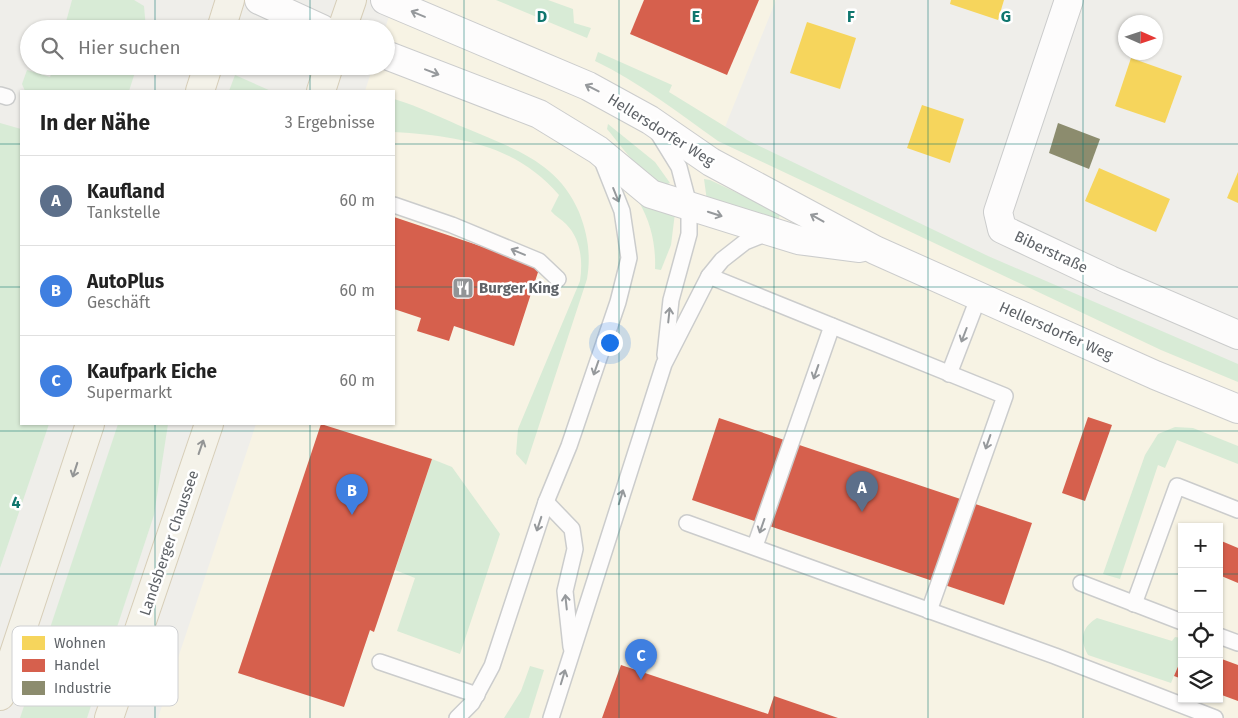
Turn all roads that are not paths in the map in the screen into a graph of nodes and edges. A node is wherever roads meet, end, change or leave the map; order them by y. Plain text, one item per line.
1 (230, 0) edge
2 (259, 0) edge
3 (352, 0) edge
4 (385, 0) edge
5 (1069, 0) edge
6 (223, 20) edge
7 (303, 20) edge
8 (345, 20) edge
9 (395, 58) edge
10 (205, 75) edge
11 (326, 75) edge
12 (200, 90) edge
13 (321, 90) edge
14 (650, 120) junction
15 (598, 150) junction
16 (395, 205) edge
17 (689, 205) junction
18 (770, 232) junction
19 (875, 250) junction
20 (709, 276) junction
21 (558, 279) dead end
22 (979, 296) junction
23 (832, 326) junction
24 (1238, 335) edge
25 (664, 364) junction
26 (949, 374) junction
27 (1238, 408) edge
28 (90, 425) edge
29 (209, 425) edge
30 (546, 502) junction
31 (1238, 510) edge
32 (687, 523) dead end
33 (755, 546) junction
34 (1081, 583) dead end
35 (1134, 604) junction
36 (929, 611) junction
37 (1178, 620) edge
38 (23, 626) edge
39 (140, 626) edge
40 (1223, 637) edge
41 (1238, 643) edge
42 (571, 651) junction
43 (12, 660) edge
44 (380, 662) dead end
45 (476, 695) junction
46 (0, 696) edge
47 (113, 706) edge
48 (109, 718) edge
49 (457, 718) edge
50 (551, 718) edge
51 (1215, 718) edge

1 - 6 main road
2 - 7 street
3 - 8 main road
14 -> 4 street, Hellersdorfer Weg
5 - 24 street, Biberstraße
9 -> 15 street, Hellersdorfer Weg
10 - 12 main road
11 - 13 main road
14 - 17 lane
19 -> 14 street, Hellersdorfer Weg
15 - 17 street, Hellersdorfer Weg
15 -> 30 lane
21 -> 16 lane
17 -> 18 street, Hellersdorfer Weg
25 -> 17 lane
18 - 19 street, Hellersdorfer Weg
18 - 20 lane
19 - 22 street, Hellersdorfer Weg
20 - 23 lane
20 - 25 lane
22 -> 26 lane
22 - 27 street, Hellersdorfer Weg
23 - 26 lane
23 -> 33 lane
42 -> 25 lane
26 -> 36 lane
28 -> 38 main road
39 -> 29 main road, Landsberger Chaussee
42 -> 30 lane
30 -> 45 lane
31 - 35 lane
32 - 33 lane
33 - 36 lane
34 - 35 lane
35 - 37 lane
36 - 51 lane
40 - 41 lane
50 -> 42 lane
43 -> 46 main road
44 - 45 lane
45 - 49 lane
48 -> 47 main road, Landsberger Chaussee

